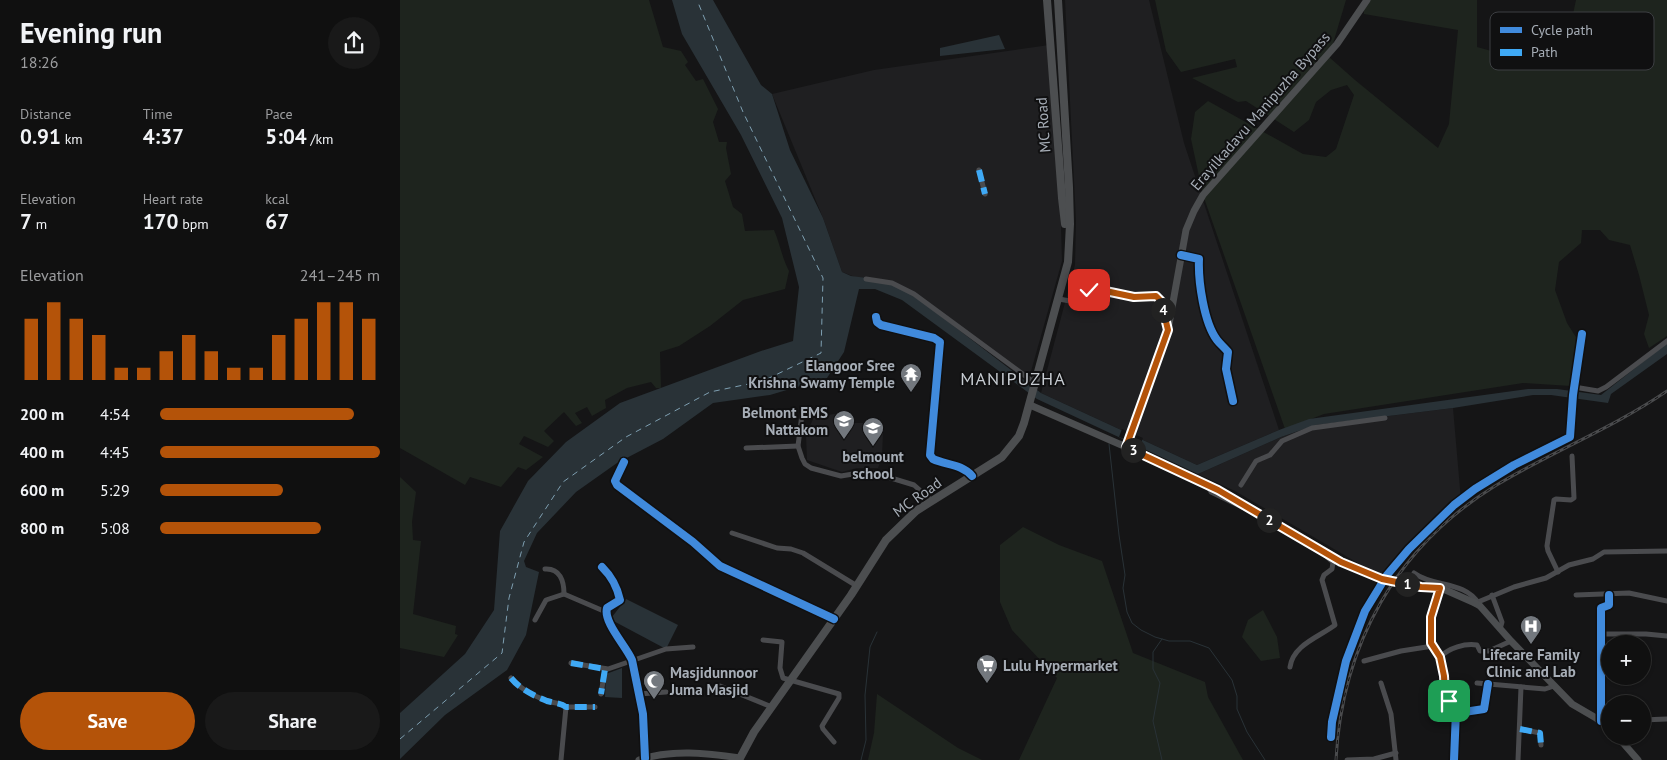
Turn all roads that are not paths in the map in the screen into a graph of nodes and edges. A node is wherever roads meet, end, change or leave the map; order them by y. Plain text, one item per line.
1 (1047, 0) edge
2 (1058, 0) edge
3 (1367, 0) edge
4 (979, 170) dead end
5 (985, 194) dead end
6 (1069, 248) junction
7 (1182, 255) junction
8 (866, 279) dead end
9 (1059, 299) junction
10 (876, 317) dead end
11 (1168, 330) junction
12 (1582, 334) dead end
13 (1667, 341) edge
14 (1034, 386) junction
15 (1574, 387) junction
16 (1233, 401) dead end
17 (1030, 405) junction
18 (802, 414) dead end
19 (1385, 418) dead end
20 (798, 446) junction
21 (1126, 447) junction
22 (746, 448) dead end
23 (1572, 456) dead end
24 (624, 462) dead end
25 (972, 476) junction
26 (1241, 485) dead end
27 (1208, 486) junction
28 (932, 501) junction
29 (732, 533) dead end
30 (1667, 552) edge
31 (602, 567) dead end
32 (545, 569) dead end
33 (1558, 572) junction
34 (1414, 573) dead end
35 (857, 586) junction
36 (1440, 588) junction
37 (564, 594) junction
38 (1492, 595) junction
39 (1576, 595) dead end
40 (1609, 595) junction
41 (1667, 601) edge
42 (1478, 604) junction
43 (606, 612) junction
44 (834, 619) junction
45 (535, 620) dead end
46 (1500, 629) junction
47 (1600, 634) junction
48 (1667, 636) edge
49 (763, 640) dead end
50 (1511, 641) junction
51 (1433, 646) junction
52 (693, 647) dead end
53 (1440, 657) junction
54 (632, 660) junction
55 (1364, 661) dead end
56 (571, 663) dead end
57 (1290, 667) dead end
58 (605, 670) junction
59 (511, 678) dead end
60 (792, 680) junction
61 (1381, 683) dead end
62 (1476, 683) dead end
63 (1488, 684) junction
64 (720, 686) dead end
65 (1554, 686) junction
66 (1521, 687) junction
67 (666, 692) dead end
68 (601, 694) dead end
69 (639, 694) junction
70 (566, 707) junction
71 (595, 707) dead end
72 (772, 707) junction
73 (1456, 711) junction
74 (1667, 719) edge
75 (1651, 720) edge
76 (1600, 721) joint
77 (1520, 729) junction
78 (1331, 737) dead end
79 (834, 742) dead end
80 (1541, 745) dead end
81 (1625, 745) edge
82 (1396, 753) junction
83 (642, 759) edge
84 (740, 759) edge
85 (561, 760) edge
86 (1347, 760) edge
87 (1396, 760) edge
88 (1454, 760) edge
89 (1518, 760) edge
90 (1638, 760) edge

1 - 6 highway, MC Road
2 - 6 highway, MC Road
3 - 7 main road, Erayilkadavu Manipuzha Bypass
4 - 5 street
6 - 9 highway, MC Road
7 - 11 main road, Erayilkadavu Manipuzha Bypass
7 - 16 street
8 - 14 street
9 - 11 street
9 - 14 highway, MC Road
10 - 25 street
11 - 21 main road, Erayilkadavu Manipuzha Bypass
12 - 15 street
13 - 15 street
14 - 17 highway, MC Road
15 - 78 street
17 - 21 main road
17 - 25 highway, MC Road
18 - 20 street
19 - 26 street
20 - 22 street
20 - 28 street
21 - 27 main road
23 - 33 street
24 - 44 street
25 - 28 highway, MC Road
27 - 36 main road, bridge
27 - 57 street
28 - 35 highway, MC Road
29 - 35 street
30 - 33 street
31 - 43 street
32 - 37 street
33 - 38 street
34 - 42 street
35 - 44 highway, MC Road
36 - 42 main road, bridge
36 - 51 street
37 - 43 street
37 - 45 street
38 - 42 street
38 - 46 street
39 - 40 street
40 - 41 street
40 - 47 street
42 - 46 main road
43 - 54 street
44 - 60 highway, MC Road
46 - 50 main road
47 - 48 street
47 - 76 street
49 - 60 street
50 - 53 street
50 - 65 main road
51 - 53 street
51 - 55 street
52 - 54 street
53 - 73 street
54 - 58 street
54 - 69 street
56 - 58 street
58 - 68 street
59 - 70 street
60 - 72 highway, MC Road
60 - 79 street
61 - 82 street
62 - 63 street
63 - 66 street
63 - 73 street
64 - 72 street
65 - 66 street
65 - 76 main road
66 - 77 street
67 - 69 street
69 - 83 street
70 - 71 street
70 - 85 street
72 - 84 highway, MC Road
73 - 88 street
74 - 75 street
77 - 80 street
77 - 89 street
81 - 90 main road
82 - 86 street
82 - 87 street
83 - 84 main road

